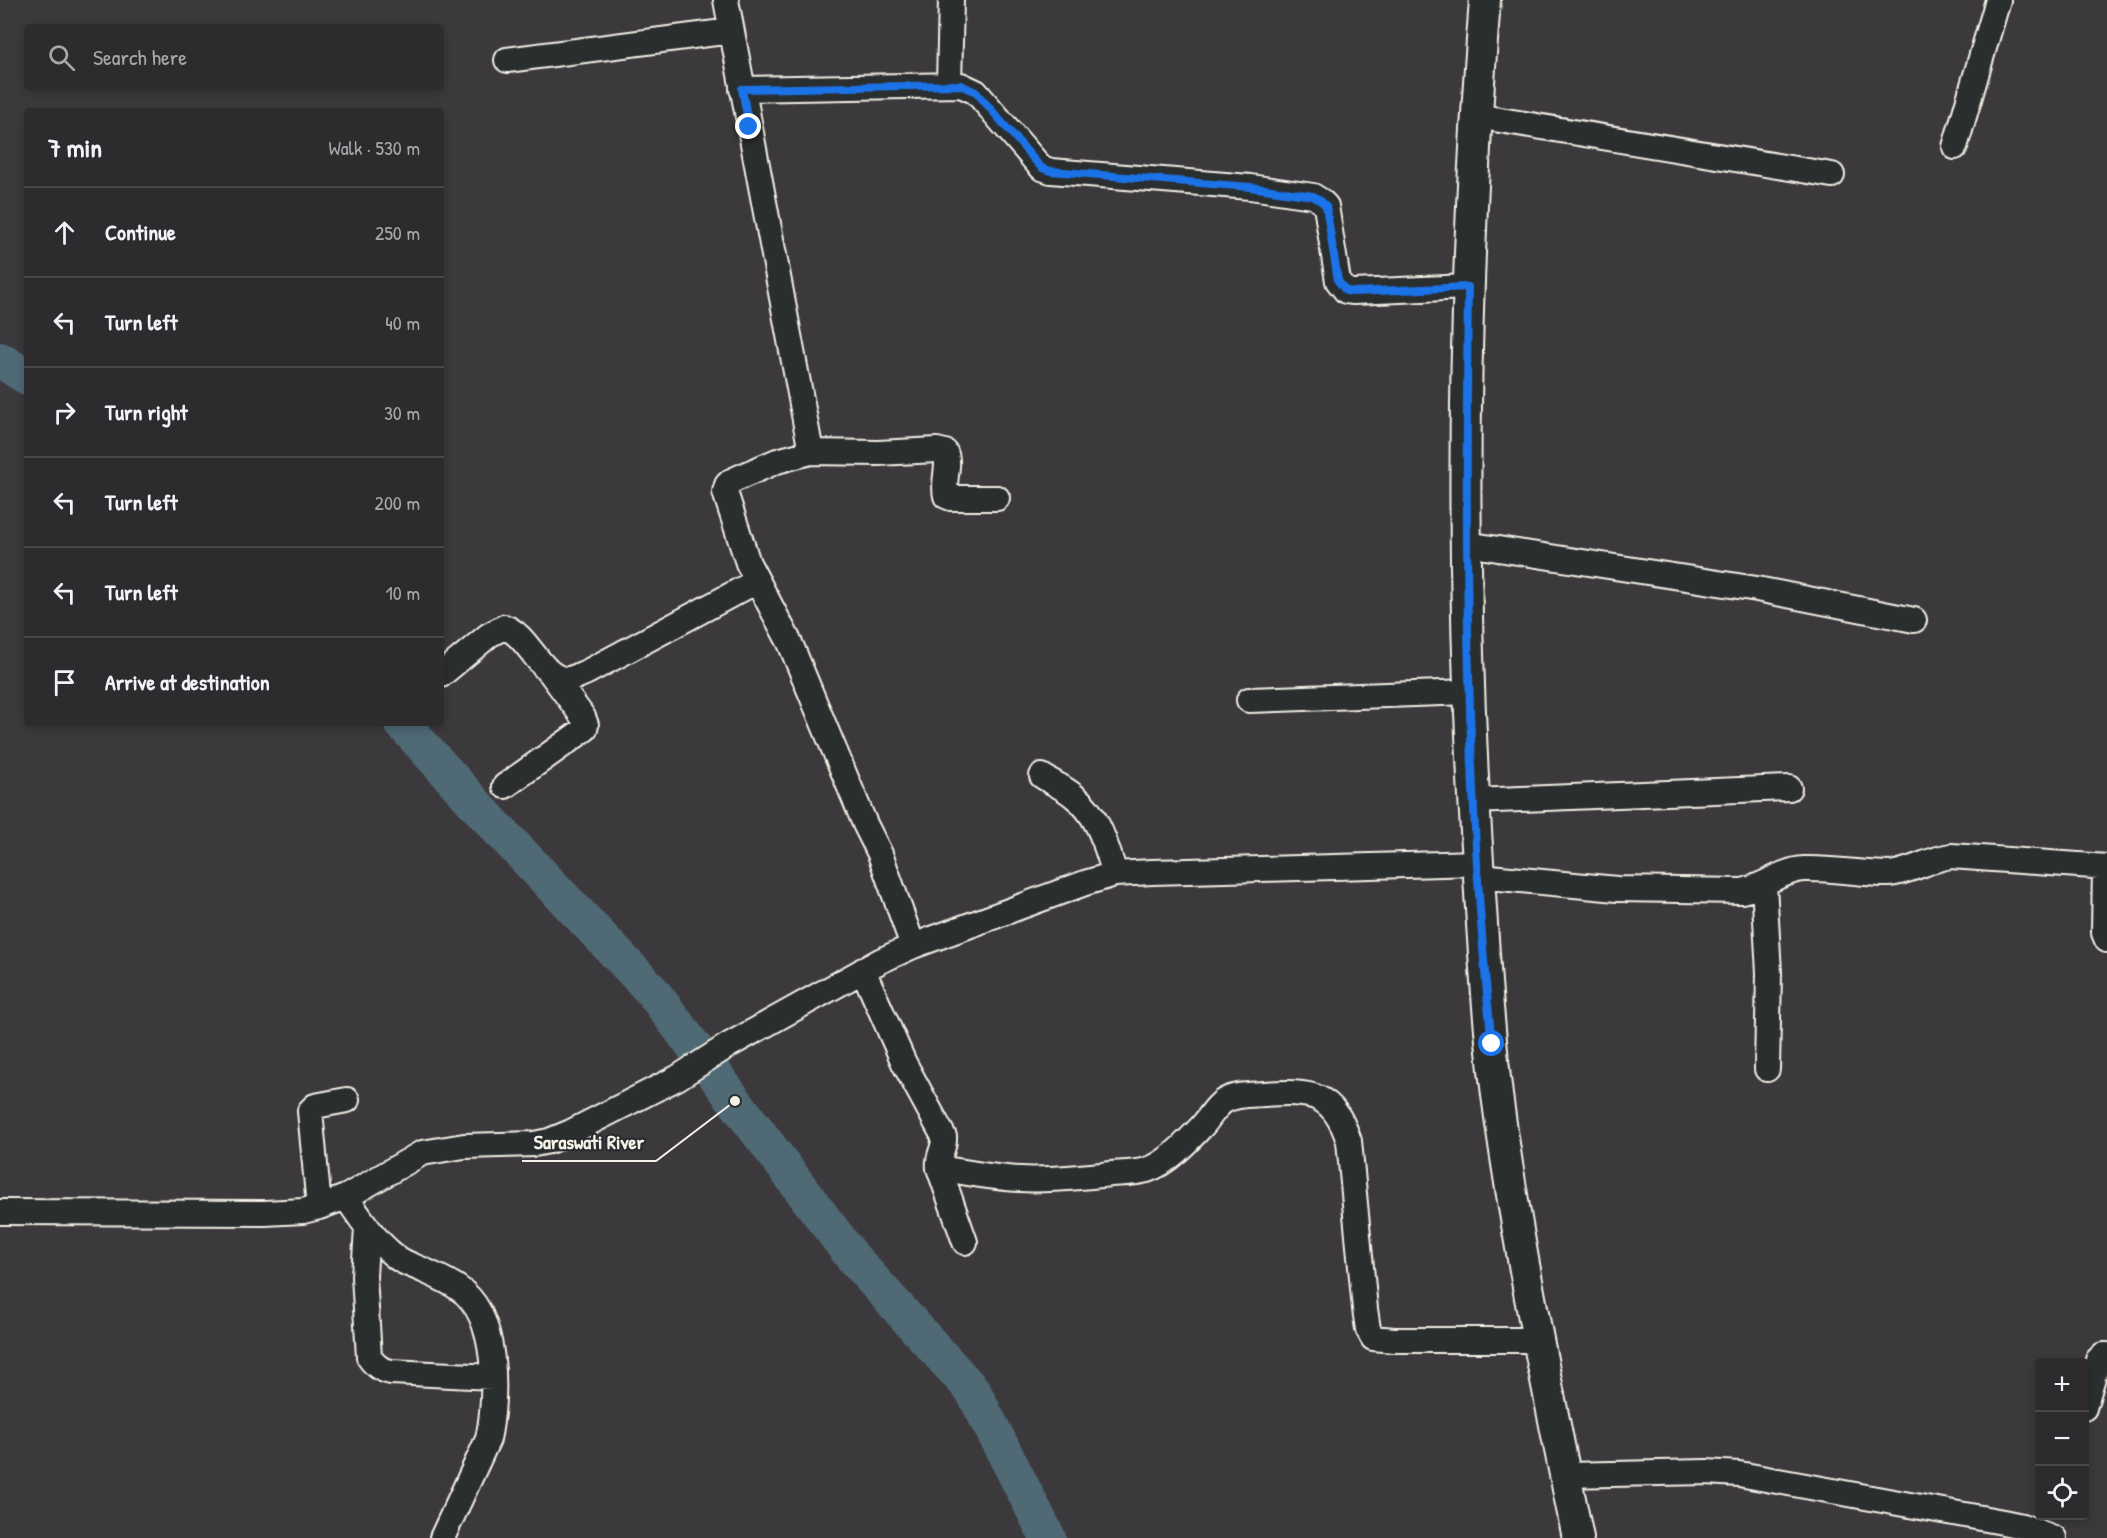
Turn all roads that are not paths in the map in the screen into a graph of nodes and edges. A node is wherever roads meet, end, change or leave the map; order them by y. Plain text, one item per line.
1 (726, 0) edge
2 (951, 0) edge
3 (1485, 0) edge
4 (1998, 0) edge
5 (731, 32) junction
6 (507, 60) dead end
7 (949, 84) junction
8 (742, 89) junction
9 (1476, 116) junction
10 (1954, 147) dead end
11 (1832, 175) dead end
12 (1468, 287) junction
13 (811, 452) junction
14 (997, 498) dead end
15 (1466, 544) junction
16 (757, 581) junction
17 (1914, 620) dead end
18 (444, 672) edge
19 (552, 675) junction
20 (1469, 692) junction
21 (1249, 699) dead end
22 (1042, 776) dead end
23 (505, 786) dead end
24 (1788, 788) dead end
25 (1474, 801) junction
26 (2106, 867) edge
27 (1479, 869) junction
28 (1115, 874) junction
29 (1764, 884) junction
30 (2107, 940) edge
31 (913, 946) junction
32 (863, 970) junction
33 (1767, 1070) dead end
34 (347, 1100) dead end
35 (939, 1168) junction
36 (346, 1197) junction
37 (319, 1207) junction
38 (0, 1212) edge
39 (367, 1228) junction
40 (965, 1242) dead end
41 (1538, 1340) junction
42 (2107, 1355) edge
43 (492, 1377) junction
44 (2089, 1393) edge
45 (1565, 1475) junction
46 (2052, 1530) edge
47 (442, 1538) edge
48 (1578, 1538) edge

1 - 5 street
2 - 7 street
3 - 9 main road
4 - 10 street
5 - 6 street
5 - 8 street
7 - 8 street
7 - 12 street
8 - 13 street
9 - 11 street
9 - 12 main road
12 - 15 main road
13 - 14 street
13 - 16 street
15 - 17 street
15 - 20 main road
16 - 19 street
16 - 31 street
18 - 19 street
19 - 23 street
20 - 21 street
20 - 25 main road
22 - 28 street
24 - 25 street
25 - 27 main road
26 - 29 street
26 - 30 street
27 - 28 street
27 - 29 street
27 - 41 main road
28 - 31 street
29 - 33 street
31 - 32 street
32 - 35 street
32 - 36 street
34 - 37 street
35 - 40 street
35 - 41 street
36 - 37 street
36 - 39 street
37 - 38 street
39 - 43 street
39 - 43 street
41 - 45 main road
42 - 44 street
43 - 47 street
45 - 46 street
45 - 48 main road

